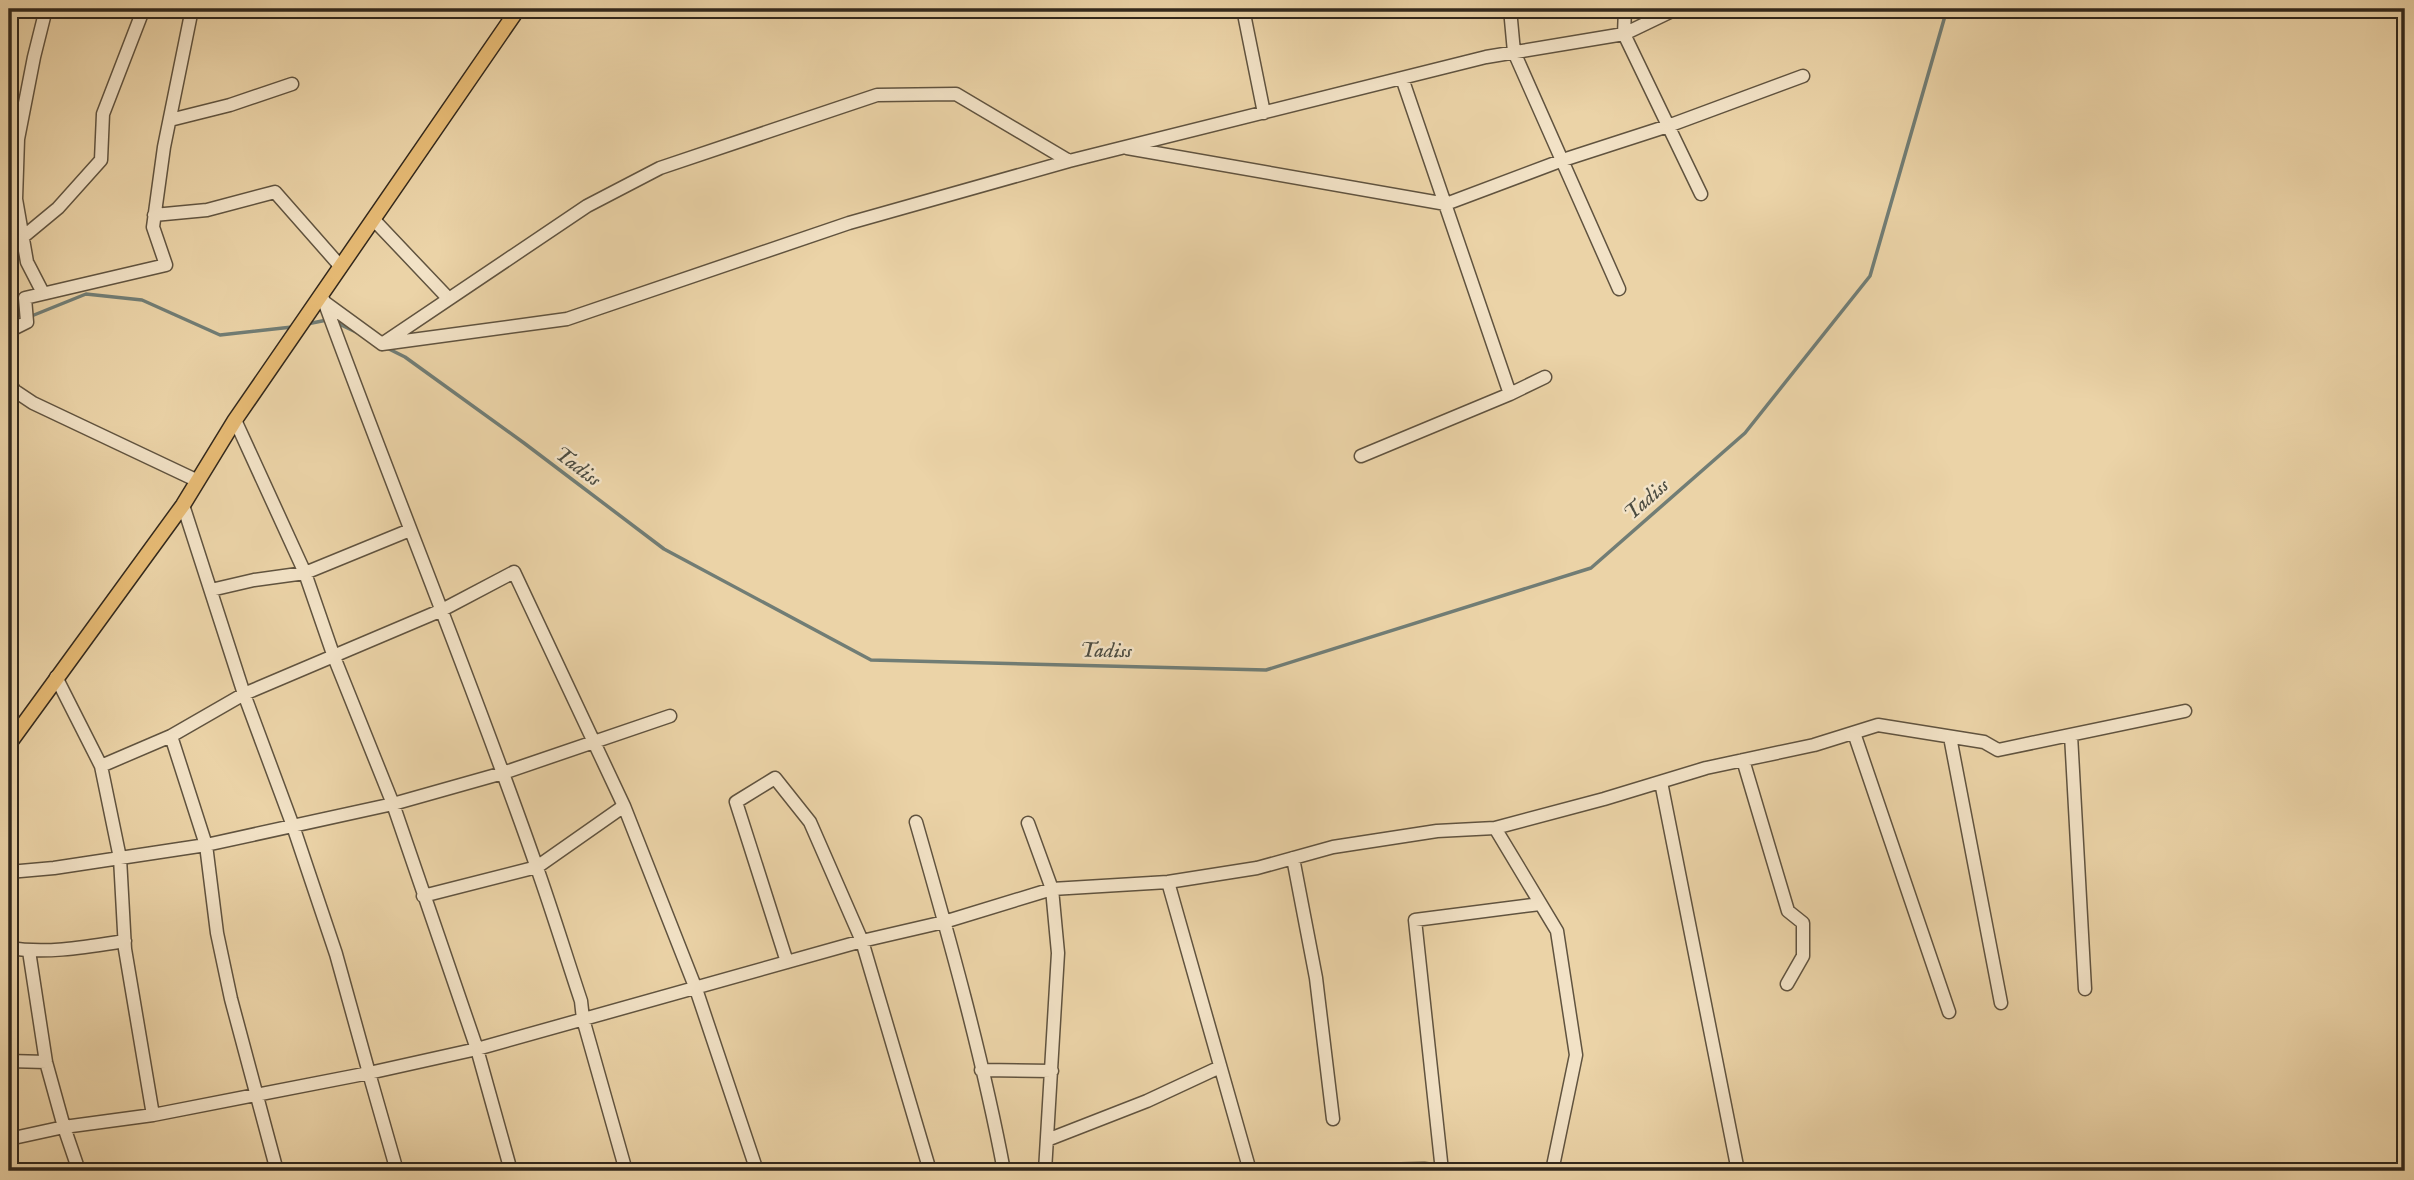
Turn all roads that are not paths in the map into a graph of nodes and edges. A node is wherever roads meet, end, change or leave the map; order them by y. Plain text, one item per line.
1 (46, 9) edge
2 (146, 9) edge
3 (192, 9) edge
4 (518, 9) edge
5 (1243, 9) edge
6 (1510, 9) edge
7 (1625, 9) edge
8 (1676, 9) edge
9 (1625, 34) junction
10 (1514, 52) junction
11 (1803, 76) dead end
12 (1402, 78) junction
13 (292, 84) dead end
14 (1264, 113) junction
15 (170, 120) junction
16 (1668, 126) junction
17 (1122, 148) junction
18 (1563, 160) junction
19 (1069, 161) junction
20 (1701, 194) dead end
21 (1446, 204) junction
22 (13, 211) edge
23 (154, 215) junction
24 (374, 220) junction
25 (23, 237) junction
26 (341, 267) junction
27 (1619, 289) dead end
28 (43, 293) junction
29 (448, 298) junction
30 (322, 300) junction
31 (9, 331) edge
32 (382, 344) junction
33 (1545, 377) dead end
34 (9, 383) edge
35 (1510, 394) junction
36 (235, 420) junction
37 (1361, 456) dead end
38 (198, 481) junction
39 (183, 505) junction
40 (410, 530) junction
41 (305, 573) junction
42 (211, 590) junction
43 (442, 610) junction
44 (334, 657) junction
45 (56, 677) junction
46 (244, 694) junction
47 (2185, 711) dead end
48 (670, 716) dead end
49 (1854, 733) junction
50 (2071, 735) junction
51 (171, 736) junction
52 (1950, 737) junction
53 (595, 742) junction
54 (9, 744) edge
55 (1743, 760) junction
56 (102, 766) junction
57 (503, 773) junction
58 (1661, 782) junction
59 (393, 804) junction
60 (624, 806) junction
61 (916, 822) dead end
62 (1028, 823) dead end
63 (293, 826) junction
64 (1495, 828) junction
65 (206, 845) junction
66 (120, 858) junction
67 (1293, 858) junction
68 (537, 866) junction
69 (9, 872) edge
70 (1168, 882) junction
71 (1052, 889) junction
72 (423, 896) junction
73 (1540, 904) junction
74 (944, 922) junction
75 (125, 941) junction
76 (862, 941) junction
77 (9, 948) edge
78 (29, 951) junction
79 (787, 962) junction
80 (1787, 984) dead end
81 (696, 989) junction
82 (2085, 989) dead end
83 (2001, 1003) dead end
84 (1949, 1012) dead end
85 (583, 1019) junction
86 (477, 1049) junction
87 (9, 1061) edge
88 (46, 1062) junction
89 (1220, 1067) junction
90 (981, 1070) junction
91 (1052, 1071) junction
92 (369, 1073) junction
93 (257, 1094) junction
94 (153, 1115) junction
95 (1333, 1119) dead end
96 (64, 1127) junction
97 (9, 1139) edge
98 (1047, 1140) junction
99 (79, 1171) edge
100 (277, 1171) edge
101 (397, 1171) edge
102 (511, 1171) edge
103 (626, 1171) edge
104 (757, 1171) edge
105 (930, 1171) edge
106 (1004, 1171) edge
107 (1045, 1171) edge
108 (1250, 1171) edge
109 (1330, 1171) edge
110 (1442, 1171) edge
111 (1552, 1171) edge
112 (1738, 1171) edge

1 - 22 street
2 - 25 street
3 - 15 street
4 - 24 main road
5 - 14 street
6 - 10 street
7 - 9 street
8 - 9 street
9 - 10 street
9 - 16 street
10 - 12 street
10 - 18 street
11 - 16 street
12 - 14 street
12 - 21 street
13 - 15 street
14 - 17 street
15 - 23 street
16 - 18 street
16 - 20 street
17 - 19 street
17 - 21 street
18 - 21 street
18 - 27 street
19 - 29 street
19 - 32 street
21 - 35 street
22 - 25 street
23 - 26 street
23 - 28 street
24 - 26 main road
24 - 29 street
25 - 28 street
26 - 30 main road
28 - 31 street
29 - 32 street
30 - 32 street
30 - 36 main road
30 - 40 street
33 - 35 street
34 - 38 street
35 - 37 street
36 - 38 main road
36 - 41 street
38 - 39 main road
39 - 42 street
39 - 45 main road
40 - 41 street
40 - 43 street
41 - 42 street
41 - 44 street
42 - 46 street
43 - 44 street
43 - 53 street
43 - 57 street
44 - 46 street
44 - 59 street
45 - 54 main road
45 - 56 street
46 - 51 street
46 - 63 street
47 - 50 street
48 - 53 street
49 - 52 street
49 - 55 street
49 - 84 street
50 - 52 street
50 - 82 street
51 - 56 street
51 - 65 street
52 - 83 street
53 - 57 street
53 - 60 street
55 - 58 street
55 - 80 street
56 - 66 street
57 - 59 street
57 - 68 street
58 - 64 street
58 - 112 street
59 - 63 street
59 - 72 street
60 - 68 street
60 - 81 street
61 - 74 street
62 - 71 street
63 - 65 street
63 - 92 street
64 - 67 street
64 - 73 street
65 - 66 street
65 - 93 street
66 - 69 street
66 - 75 street
67 - 70 street
67 - 95 street
68 - 72 street
68 - 85 street
70 - 71 street
70 - 89 street
71 - 74 street
71 - 91 street
72 - 86 street
73 - 110 street
73 - 111 street
74 - 76 street
74 - 90 street
75 - 78 street
75 - 94 street
76 - 79 street
76 - 79 street
76 - 105 street
77 - 78 street
78 - 88 street
79 - 81 street
81 - 85 street
81 - 104 street
85 - 86 street
85 - 103 street
86 - 92 street
86 - 102 street
87 - 88 street
88 - 96 street
89 - 98 street
89 - 108 street
90 - 91 street
90 - 106 street
91 - 98 street
92 - 93 street
92 - 101 street
93 - 94 street
93 - 100 street
94 - 96 street
96 - 97 street
96 - 99 street
98 - 107 street
109 - 110 street

